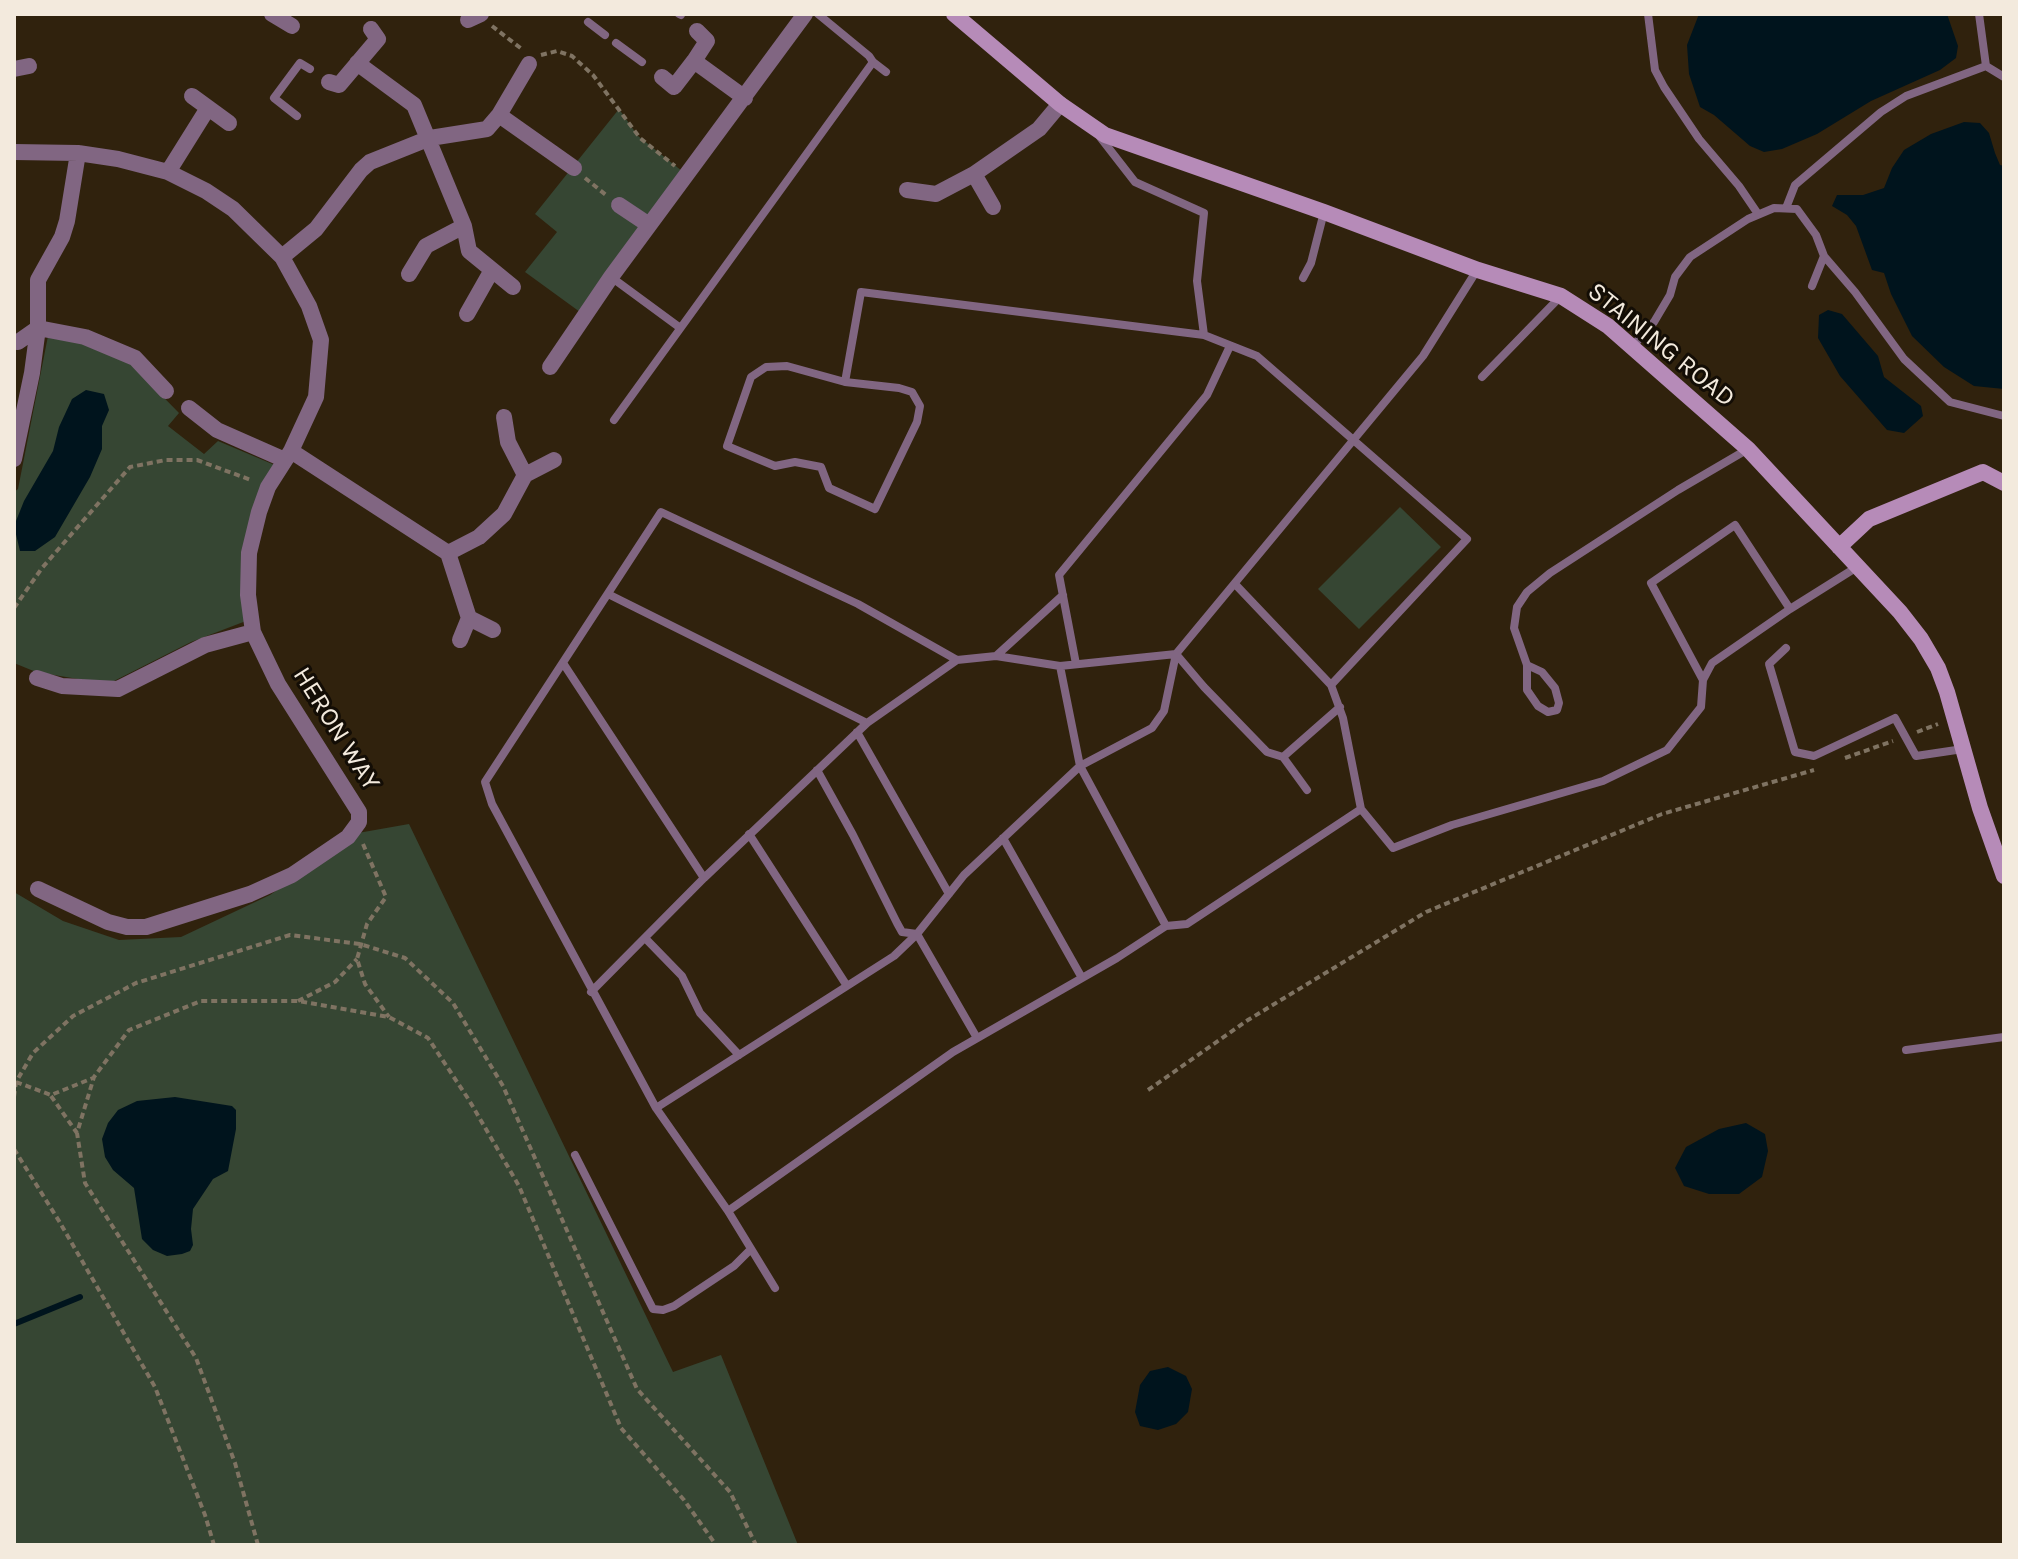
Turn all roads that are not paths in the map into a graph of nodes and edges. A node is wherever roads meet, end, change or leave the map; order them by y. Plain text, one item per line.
1 (272, 14) edge
2 (805, 14) edge
3 (818, 14) edge
4 (954, 14) edge
5 (1648, 14) edge
6 (1979, 14) edge
7 (588, 22) dead end
8 (292, 26) dead end
9 (371, 29) dead end
10 (697, 31) dead end
11 (605, 35) dead end
12 (616, 43) dead end
13 (694, 61) junction
14 (642, 62) dead end
15 (873, 62) junction
16 (357, 63) junction
17 (529, 64) dead end
18 (1986, 66) junction
19 (310, 69) dead end
20 (886, 72) dead end
21 (662, 77) dead end
22 (2004, 77) edge
23 (329, 82) dead end
24 (192, 96) dead end
25 (745, 98) junction
26 (1060, 104) junction
27 (208, 108) junction
28 (499, 115) junction
29 (297, 116) dead end
30 (229, 123) dead end
31 (1093, 128) junction
32 (430, 138) junction
33 (14, 152) edge
34 (78, 153) junction
35 (574, 168) road end
36 (168, 172) junction
37 (974, 174) junction
38 (907, 190) dead end
39 (619, 205) road end
40 (993, 207) dead end
41 (1786, 208) junction
42 (1324, 212) junction
43 (1758, 214) junction
44 (649, 225) junction
45 (464, 226) junction
46 (1824, 256) junction
47 (282, 257) junction
48 (492, 270) junction
49 (1478, 270) junction
50 (409, 274) dead end
51 (611, 277) junction
52 (1303, 278) dead end
53 (1812, 286) dead end
54 (513, 287) dead end
55 (1561, 296) junction
56 (467, 314) dead end
57 (679, 327) junction
58 (38, 328) junction
59 (1204, 335) junction
60 (18, 342) dead end
61 (1230, 346) junction
62 (1632, 347) junction
63 (550, 367) dead end
64 (1482, 377) dead end
65 (845, 382) junction
66 (166, 391) dead end
67 (189, 408) dead end
68 (2004, 416) edge
69 (504, 417) dead end
70 (614, 420) dead end
71 (1354, 440) junction
72 (1748, 449) junction
73 (288, 456) junction
74 (14, 459) edge
75 (554, 460) dead end
76 (525, 475) junction
77 (2004, 483) edge
78 (1839, 547) junction
79 (448, 553) junction
80 (1857, 566) junction
81 (1235, 584) junction
82 (608, 594) junction
83 (1063, 595) junction
84 (1790, 609) junction
85 (469, 618) junction
86 (493, 630) dead end
87 (253, 632) junction
88 (460, 640) dead end
89 (1786, 648) dead end
90 (1176, 654) junction
91 (996, 656) junction
92 (957, 660) junction
93 (563, 663) junction
94 (1076, 664) junction
95 (1527, 665) junction
96 (1060, 666) junction
97 (37, 678) dead end
98 (1703, 680) junction
99 (1331, 685) junction
100 (1340, 707) junction
101 (867, 723) junction
102 (857, 732) junction
103 (1964, 749) junction
104 (1283, 757) junction
105 (1080, 766) junction
106 (817, 770) junction
107 (1307, 790) dead end
108 (1361, 809) junction
109 (749, 834) junction
110 (1003, 838) junction
111 (2004, 876) edge
112 (704, 878) junction
113 (38, 889) dead end
114 (949, 894) junction
115 (1166, 926) junction
116 (917, 934) junction
117 (645, 938) junction
118 (1082, 978) junction
119 (847, 986) junction
120 (591, 992) junction
121 (2004, 1037) edge
122 (977, 1038) junction
123 (1906, 1050) dead end
124 (739, 1055) junction
125 (656, 1108) junction
126 (575, 1155) dead end
127 (728, 1211) junction
128 (751, 1249) junction
129 (775, 1288) dead end

1 - 8 street
2 - 25 street
3 - 15 lane
4 - 26 street, STAINING ROAD
5 - 43 lane
6 - 18 lane
7 - 11 lane
9 - 16 street
10 - 13 street
12 - 14 lane
13 - 21 street
13 - 25 street
15 - 20 lane
15 - 57 lane
16 - 23 street
16 - 32 street
17 - 28 street
18 - 22 lane
18 - 41 lane
19 - 29 lane
24 - 27 street
25 - 44 street
26 - 31 street, STAINING ROAD
26 - 37 street
27 - 30 street
27 - 36 street
28 - 32 street
28 - 35 street
31 - 42 street, STAINING ROAD
31 - 59 lane
32 - 45 street
32 - 47 street
33 - 34 street, HERON WAY
34 - 36 street, HERON WAY
34 - 58 street
36 - 47 street, HERON WAY
37 - 38 street
37 - 40 street
39 - 44 street
41 - 43 lane
41 - 46 lane
42 - 49 street, STAINING ROAD
42 - 52 lane
43 - 62 lane
44 - 51 street
45 - 48 street
45 - 50 street
46 - 53 lane
46 - 68 lane
47 - 73 street, HERON WAY
48 - 54 street
48 - 56 street
49 - 55 street, STAINING ROAD
49 - 71 lane
51 - 57 lane
51 - 63 street
55 - 62 street, STAINING ROAD
55 - 64 lane
57 - 70 lane
58 - 60 street
58 - 66 street
58 - 74 street
59 - 61 lane
59 - 65 lane
61 - 71 lane
61 - 83 lane
62 - 72 street, STAINING ROAD
65 - 65 lane
67 - 73 street
69 - 76 street
71 - 81 lane
71 - 99 lane
72 - 78 street, STAINING ROAD
72 - 95 lane
73 - 79 street
73 - 87 street, HERON WAY
75 - 76 street
76 - 79 street
77 - 78 street
78 - 80 street, STAINING ROAD
79 - 85 street
80 - 84 lane
80 - 103 street, STAINING ROAD
81 - 90 lane
81 - 99 lane
82 - 92 lane
82 - 93 lane
82 - 101 lane
83 - 91 lane
83 - 94 lane
84 - 98 lane
84 - 98 lane
85 - 86 street
85 - 88 street
87 - 97 street
87 - 113 street, HERON WAY
89 - 103 lane
90 - 94 lane
90 - 104 lane
90 - 105 lane
91 - 92 lane
91 - 96 lane
92 - 101 lane
93 - 112 lane
93 - 120 lane
94 - 96 lane
95 - 95 lane
96 - 105 lane
98 - 108 lane
99 - 100 lane
100 - 104 lane
100 - 108 lane
101 - 102 lane
102 - 106 lane
102 - 114 lane
103 - 111 street, STAINING ROAD
104 - 107 lane
105 - 110 lane
105 - 115 lane
106 - 109 lane
106 - 116 lane
108 - 115 lane
109 - 112 lane
109 - 119 lane
110 - 114 lane
110 - 118 lane
112 - 117 lane
114 - 116 lane
115 - 118 lane
116 - 119 lane
116 - 122 lane
117 - 120 lane
117 - 124 lane
118 - 122 lane
119 - 124 lane
120 - 125 lane
121 - 123 lane
122 - 127 lane
124 - 125 lane
125 - 127 lane
126 - 128 lane
127 - 128 lane
128 - 129 lane

